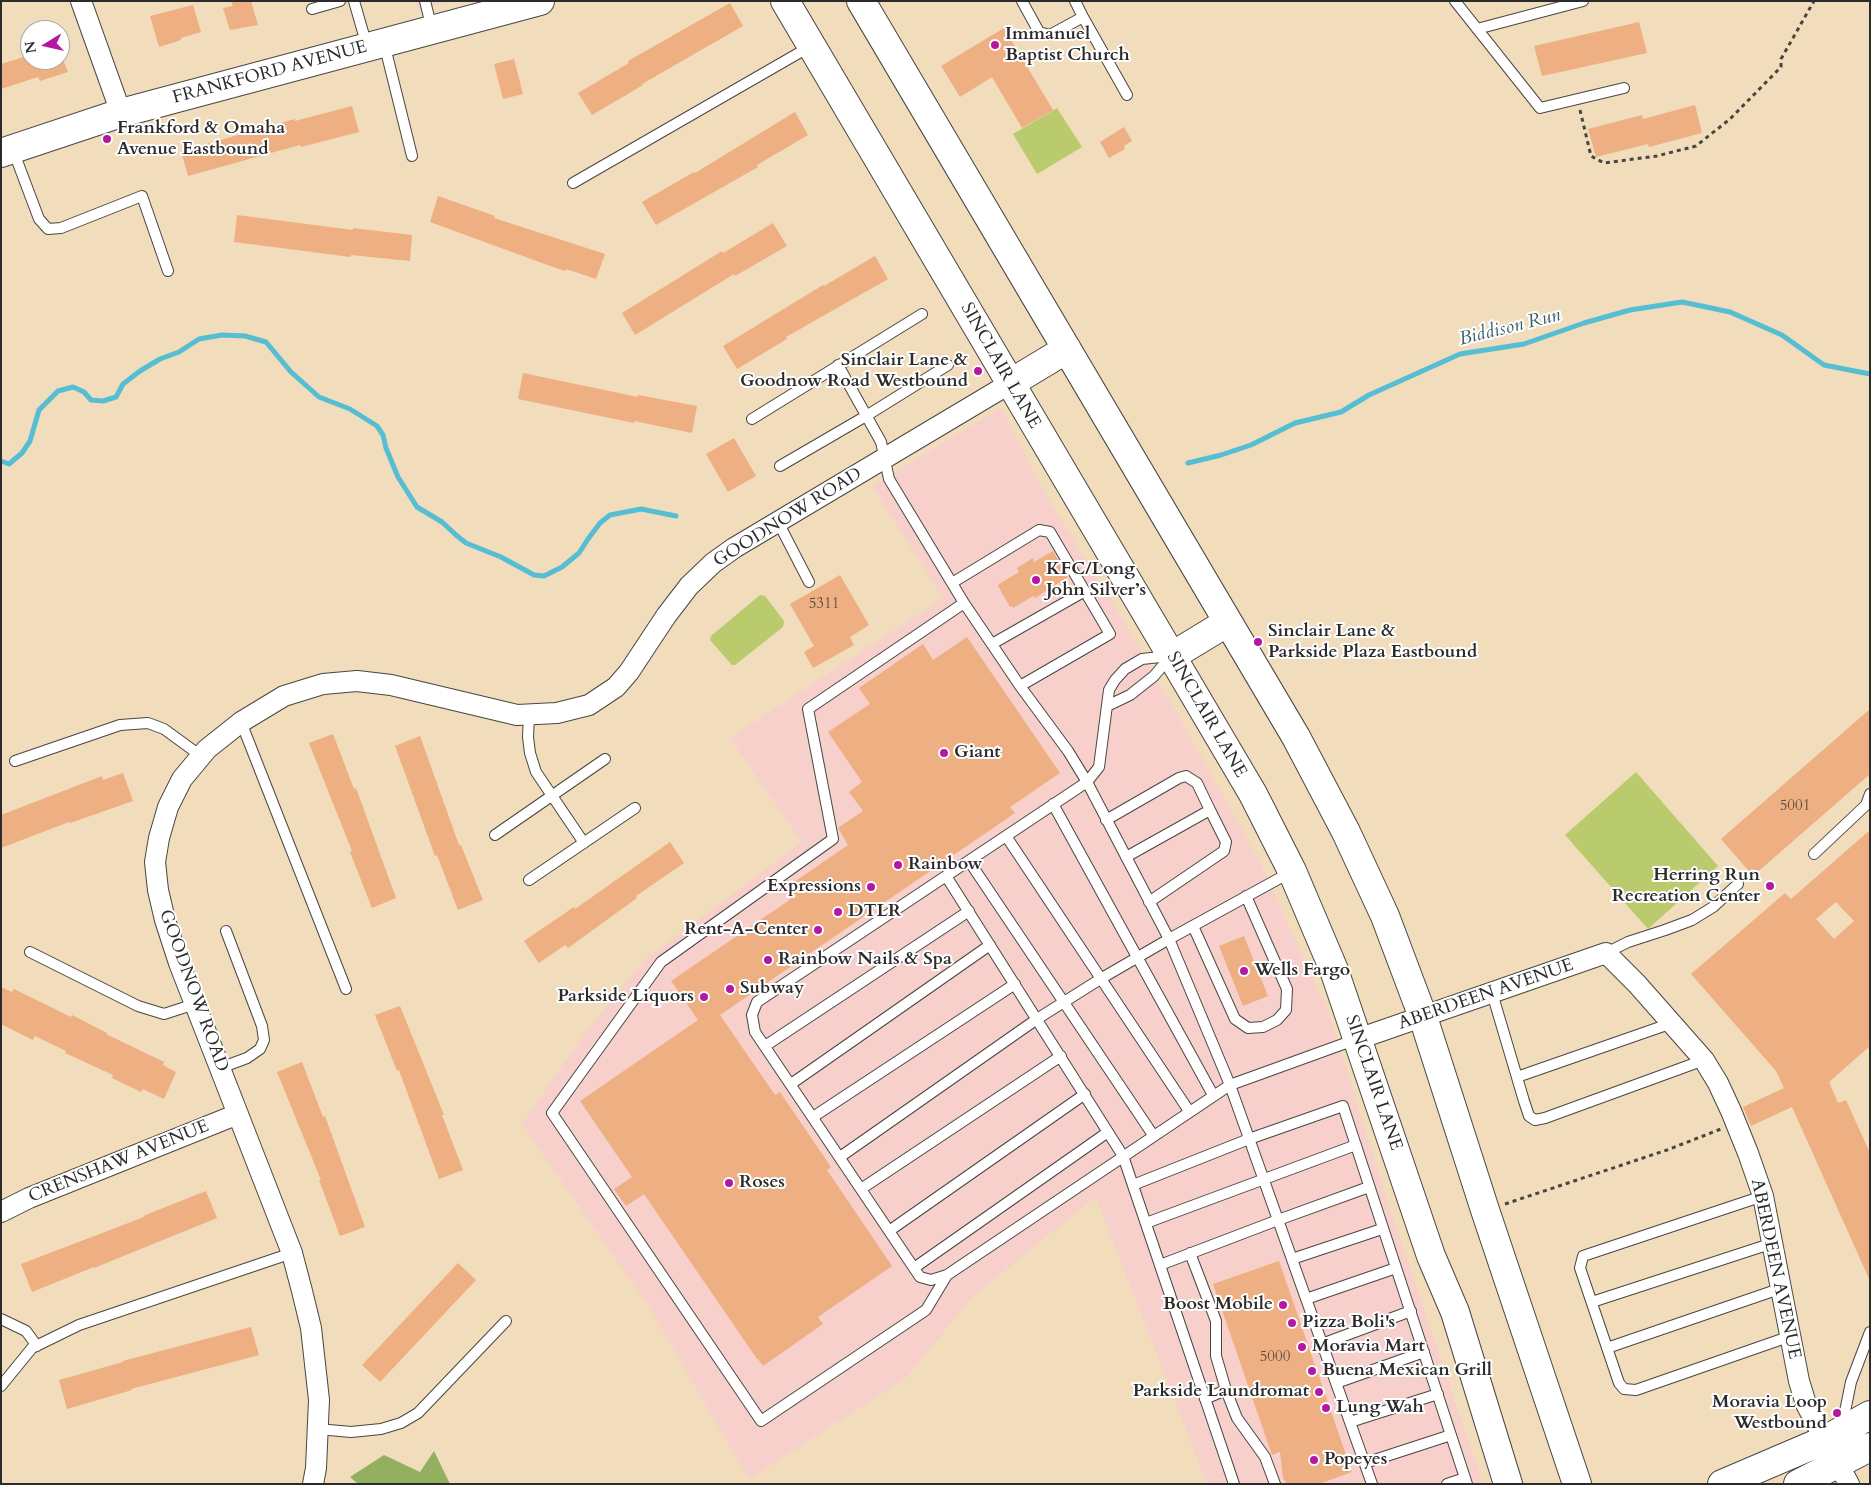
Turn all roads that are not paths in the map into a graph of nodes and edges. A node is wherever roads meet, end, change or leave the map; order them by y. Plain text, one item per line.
1 (81, 1) edge
2 (340, 1) edge
3 (354, 1) edge
4 (425, 1) edge
5 (540, 1) edge
6 (785, 1) edge
7 (1022, 1) edge
8 (1075, 1) edge
9 (1455, 1) edge
10 (1584, 1) edge
11 (862, 6) edge
12 (312, 9) dead end
13 (1083, 17) junction
14 (1477, 29) junction
15 (432, 30) junction
16 (375, 44) junction
17 (812, 46) junction
18 (1624, 88) dead end
19 (1126, 95) dead end
20 (121, 113) junction
21 (7, 151) edge
22 (412, 156) dead end
23 (573, 183) dead end
24 (168, 271) dead end
25 (922, 314) dead end
26 (1066, 350) junction
27 (838, 365) junction
28 (948, 365) dead end
29 (1009, 384) junction
30 (866, 416) junction
31 (752, 419) dead end
32 (886, 458) junction
33 (780, 466) dead end
34 (778, 522) junction
35 (809, 582) dead end
36 (952, 583) junction
37 (1085, 591) junction
38 (964, 603) junction
39 (1228, 622) junction
40 (992, 644) junction
41 (1172, 656) junction
42 (1020, 686) junction
43 (1107, 706) junction
44 (529, 715) junction
45 (241, 722) junction
46 (201, 756) junction
47 (605, 759) dead end
48 (15, 761) dead end
49 (1087, 782) junction
50 (1870, 794) edge
51 (553, 796) junction
52 (1053, 804) junction
53 (635, 808) dead end
54 (1210, 810) junction
55 (1106, 820) junction
56 (495, 835) dead end
57 (1006, 836) junction
58 (584, 843) junction
59 (1814, 854) dead end
60 (1126, 857) junction
61 (969, 861) junction
62 (1292, 872) junction
63 (946, 876) junction
64 (529, 880) dead end
65 (1738, 884) dead end
66 (1246, 896) junction
67 (1150, 902) junction
68 (968, 911) junction
69 (1193, 926) junction
70 (226, 930) dead end
71 (1168, 939) junction
72 (990, 946) junction
73 (30, 952) dead end
74 (1606, 953) junction
75 (1137, 957) junction
76 (1102, 978) junction
77 (1015, 984) junction
78 (346, 989) dead end
79 (1492, 993) junction
80 (1064, 1002) junction
81 (195, 1004) junction
82 (1423, 1017) junction
83 (1037, 1019) junction
84 (1672, 1023) junction
85 (1358, 1039) junction
86 (765, 1046) junction
87 (1061, 1056) junction
88 (1704, 1060) junction
89 (220, 1068) junction
90 (1517, 1076) junction
91 (790, 1084) junction
92 (1230, 1085) junction
93 (1085, 1094) junction
94 (1213, 1095) junction
95 (1190, 1111) junction
96 (238, 1114) junction
97 (813, 1117) junction
98 (1108, 1132) junction
99 (1153, 1136) junction
100 (1249, 1139) junction
101 (1356, 1145) junction
102 (1123, 1156) junction
103 (840, 1157) junction
104 (1263, 1179) junction
105 (1133, 1185) junction
106 (1369, 1187) junction
107 (861, 1189) junction
108 (1763, 1196) junction
109 (1, 1212) edge
110 (1278, 1220) junction
111 (1146, 1223) junction
112 (1382, 1228) junction
113 (889, 1231) junction
114 (1773, 1243) junction
115 (292, 1253) junction
116 (1190, 1253) junction
117 (1292, 1259) junction
118 (1160, 1265) junction
119 (914, 1268) junction
120 (1396, 1268) junction
121 (946, 1275) junction
122 (1782, 1288) junction
123 (1306, 1299) junction
124 (1592, 1302) junction
125 (1411, 1311) junction
126 (1, 1319) edge
127 (506, 1321) dead end
128 (1870, 1332) edge
129 (1791, 1336) junction
130 (1322, 1344) junction
131 (37, 1346) junction
132 (1607, 1348) junction
133 (1424, 1352) junction
134 (1336, 1383) junction
135 (1, 1386) edge
136 (1226, 1390) junction
137 (1438, 1394) junction
138 (1205, 1399) junction
139 (1870, 1415) edge
140 (1350, 1422) junction
141 (318, 1429) junction
142 (1451, 1435) junction
143 (1833, 1436) junction
144 (1870, 1447) edge
145 (1365, 1463) junction
146 (1844, 1474) edge
147 (1466, 1481) edge
148 (313, 1484) edge
149 (1234, 1484) edge
150 (1275, 1484) edge
151 (1372, 1484) edge
152 (1448, 1484) edge
153 (1508, 1484) edge
154 (1577, 1484) edge
155 (1722, 1484) edge
156 (1798, 1484) edge

1 - 20 street
2 - 12 lane
3 - 16 lane
4 - 15 lane
5 - 15 street, FRANKFORD AVENUE
6 - 17 street, SINCLAIR LANE
7 - 13 lane
8 - 13 lane
9 - 14 lane
10 - 14 lane
11 - 26 street
13 - 19 lane
14 - 18 lane
15 - 16 street, FRANKFORD AVENUE
16 - 20 street, FRANKFORD AVENUE
16 - 22 lane
17 - 23 lane
17 - 29 street, SINCLAIR LANE
20 - 21 street, FRANKFORD AVENUE
21 - 24 lane
25 - 27 lane
26 - 29 street
26 - 39 street
27 - 30 lane
27 - 31 lane
28 - 30 lane
29 - 32 street, GOODNOW ROAD
29 - 41 street, SINCLAIR LANE
30 - 32 lane
30 - 33 lane
32 - 34 street, GOODNOW ROAD
32 - 36 lane
34 - 35 lane
34 - 44 street, GOODNOW ROAD
36 - 37 lane
36 - 38 lane
37 - 40 lane
37 - 42 lane
38 - 40 lane
38 - 121 lane
39 - 41 street
39 - 82 street
40 - 42 lane
41 - 43 lane
41 - 43 lane
41 - 62 street, SINCLAIR LANE
42 - 49 lane
43 - 49 lane
44 - 45 street, GOODNOW ROAD
44 - 51 lane
45 - 46 street, GOODNOW ROAD
45 - 78 lane
46 - 48 lane
46 - 81 street, GOODNOW ROAD
47 - 51 lane
49 - 52 lane
49 - 55 lane
50 - 59 lane
51 - 56 lane
51 - 58 lane
52 - 57 lane
52 - 75 lane
53 - 58 lane
54 - 55 lane
54 - 60 lane
54 - 67 lane
55 - 60 lane
57 - 61 lane
57 - 76 lane
58 - 64 lane
60 - 67 lane
61 - 63 lane
61 - 80 lane
62 - 66 lane
62 - 85 street, SINCLAIR LANE
63 - 68 lane
63 - 86 lane
65 - 74 lane
66 - 69 lane
66 - 69 lane
67 - 71 lane
68 - 72 lane
68 - 86 lane
69 - 71 lane
70 - 89 lane
71 - 75 lane
71 - 92 lane
72 - 77 lane
72 - 91 lane
73 - 81 lane
74 - 79 street, ABERDEEN AVENUE
74 - 84 street, ABERDEEN AVENUE
75 - 76 lane
75 - 94 lane
76 - 80 lane
76 - 95 lane
77 - 83 lane
77 - 97 lane
79 - 82 street, ABERDEEN AVENUE
79 - 90 lane
80 - 83 lane
80 - 99 lane
81 - 89 street, GOODNOW ROAD
82 - 85 street, ABERDEEN AVENUE
82 - 154 street
83 - 87 lane
83 - 103 lane
84 - 88 street, ABERDEEN AVENUE
84 - 90 lane
85 - 92 lane
85 - 153 street, SINCLAIR LANE
86 - 91 lane
87 - 93 lane
87 - 107 lane
88 - 90 lane
88 - 108 street, ABERDEEN AVENUE
89 - 96 street, GOODNOW ROAD
91 - 97 lane
92 - 94 lane
92 - 100 lane
93 - 98 lane
93 - 113 lane
94 - 95 lane
95 - 99 lane
96 - 109 street, CRENSHAW AVENUE
96 - 115 street, GOODNOW ROAD
97 - 103 lane
98 - 102 lane
98 - 119 lane
99 - 102 lane
100 - 101 lane
100 - 104 lane
100 - 105 lane
101 - 104 lane
101 - 106 lane
102 - 105 lane
102 - 121 lane
103 - 107 lane
104 - 110 lane
104 - 111 lane
105 - 111 lane
106 - 110 lane
106 - 112 lane
107 - 113 lane
108 - 114 street, ABERDEEN AVENUE
108 - 124 lane
110 - 116 lane
110 - 117 lane
111 - 118 lane
112 - 117 lane
112 - 120 lane
113 - 119 lane
114 - 122 street, ABERDEEN AVENUE
114 - 124 lane
115 - 131 lane
115 - 141 street, GOODNOW ROAD
116 - 118 lane
116 - 136 lane
117 - 123 lane
118 - 138 lane
119 - 121 lane
120 - 123 lane
120 - 125 lane
122 - 129 street, ABERDEEN AVENUE
122 - 132 lane
123 - 130 lane
124 - 132 lane
125 - 130 lane
125 - 133 lane
126 - 131 lane
127 - 141 lane
128 - 143 lane
129 - 132 lane
129 - 143 street, ABERDEEN AVENUE
130 - 134 lane
131 - 135 lane
133 - 134 lane
133 - 137 lane
134 - 140 lane
136 - 138 lane
136 - 150 lane
137 - 140 lane
137 - 142 lane
138 - 149 lane
139 - 143 street
140 - 145 lane
141 - 148 street, GOODNOW ROAD
142 - 145 lane
142 - 147 lane
143 - 155 street
144 - 146 street
145 - 151 lane
146 - 156 street
147 - 152 lane

